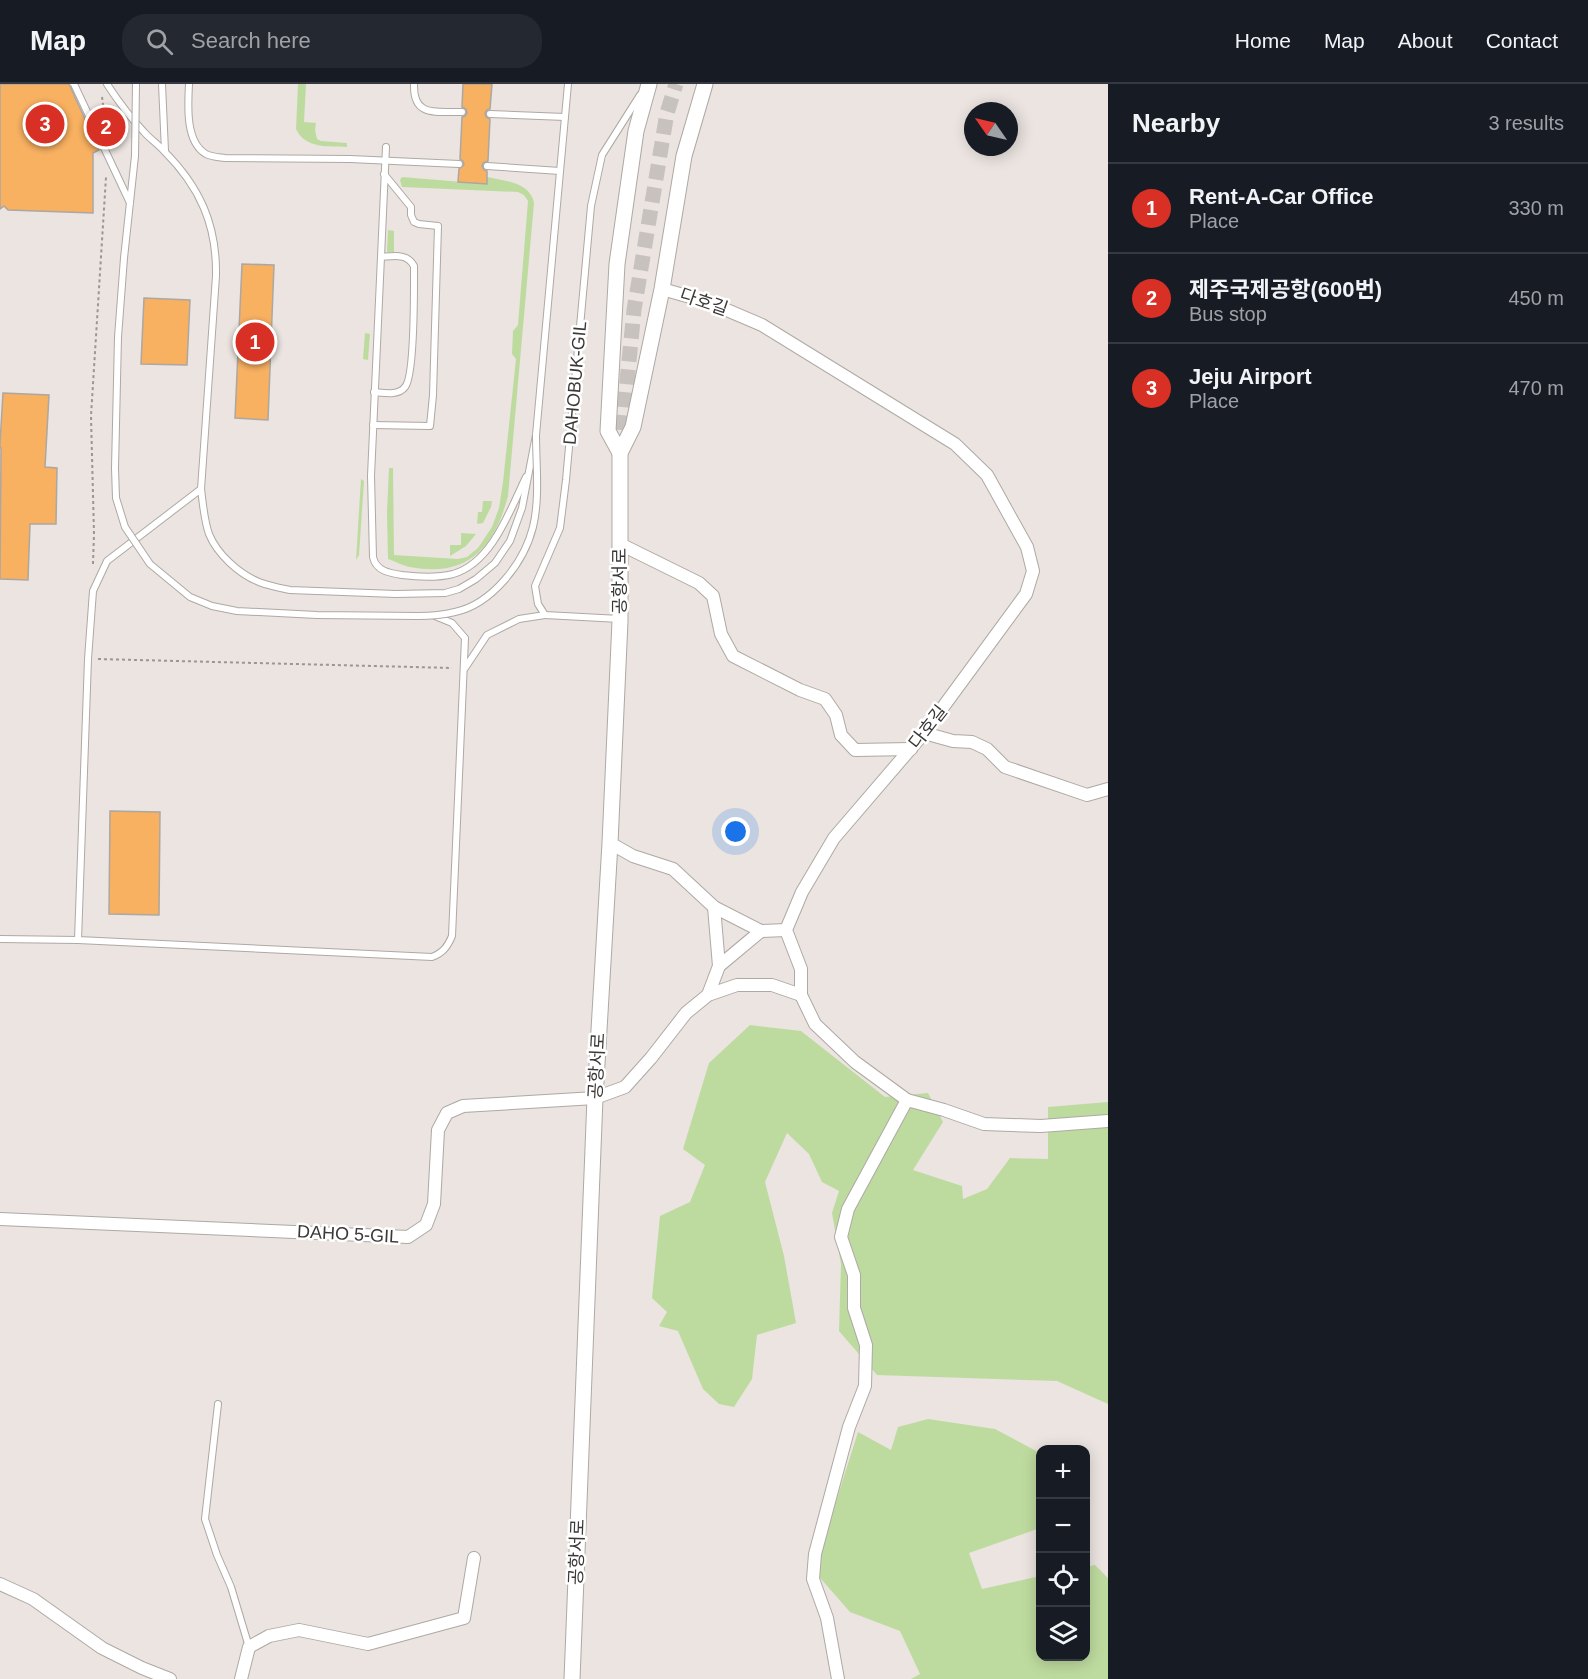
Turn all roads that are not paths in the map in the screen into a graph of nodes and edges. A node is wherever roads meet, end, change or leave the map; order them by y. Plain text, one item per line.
1 (74, 84) edge
2 (107, 84) edge
3 (136, 84) edge
4 (162, 84) edge
5 (189, 84) edge
6 (414, 84) edge
7 (568, 84) edge
8 (648, 84) edge
9 (705, 84) edge
10 (462, 112) dead end
11 (490, 114) dead end
12 (565, 117) junction
13 (386, 147) dead end
14 (165, 151) junction
15 (385, 161) junction
16 (459, 164) dead end
17 (488, 166) dead end
18 (560, 171) junction
19 (384, 174) junction
20 (130, 204) junction
21 (381, 257) junction
22 (662, 289) junction
23 (375, 392) junction
24 (373, 425) junction
25 (536, 435) junction
26 (620, 453) junction
27 (530, 468) junction
28 (201, 489) junction
29 (620, 544) junction
30 (434, 615) junction
31 (545, 615) junction
32 (620, 619) junction
33 (464, 669) junction
34 (924, 733) junction
35 (911, 749) junction
36 (1108, 789) edge
37 (610, 843) junction
38 (714, 908) junction
39 (786, 930) junction
40 (761, 931) junction
41 (0, 939) edge
42 (78, 940) junction
43 (719, 966) junction
44 (708, 995) junction
45 (801, 995) junction
46 (595, 1098) junction
47 (907, 1100) junction
48 (1108, 1121) edge
49 (0, 1219) edge
50 (218, 1404) dead end
51 (474, 1558) dead end
52 (0, 1584) edge
53 (249, 1647) junction
54 (170, 1679) edge
55 (241, 1679) edge
56 (572, 1679) edge
57 (838, 1679) edge

1 - 20 lane, bridge
2 - 14 lane
3 - 20 lane, bridge
4 - 14 lane
5 - 15 lane
6 - 10 lane
7 - 12 lane
8 - 26 street
8 - 31 lane, DAHOBUK-GIL
9 - 22 street
11 - 12 lane
12 - 18 lane
13 - 15 lane
14 - 28 lane
15 - 16 lane
15 - 19 lane
17 - 18 lane
18 - 25 lane
19 - 21 lane
19 - 24 lane
20 - 30 lane, bridge
21 - 23 lane
21 - 23 lane
22 - 26 street
22 - 34 street, 다호길
23 - 24 lane
24 - 27 lane
25 - 27 lane
25 - 30 lane, bridge
26 - 29 street, 공항서로
27 - 28 lane
28 - 42 lane
29 - 32 street, 공항서로
29 - 35 street
30 - 33 lane
31 - 32 lane
31 - 33 lane
32 - 37 street, 공항서로
33 - 42 lane
34 - 35 street, 다호길
34 - 36 street
35 - 39 street, 다호길
37 - 38 street
37 - 46 street, 공항서로
38 - 40 street
38 - 43 street
39 - 40 street
39 - 45 street
40 - 43 street
41 - 42 lane
43 - 44 street
44 - 45 street
44 - 46 street, DAHO 5-GIL
45 - 47 street
46 - 49 street, DAHO 5-GIL
46 - 56 street, 공항서로
47 - 48 street
47 - 57 street
50 - 53 lane
51 - 53 street
52 - 54 street
53 - 55 street

